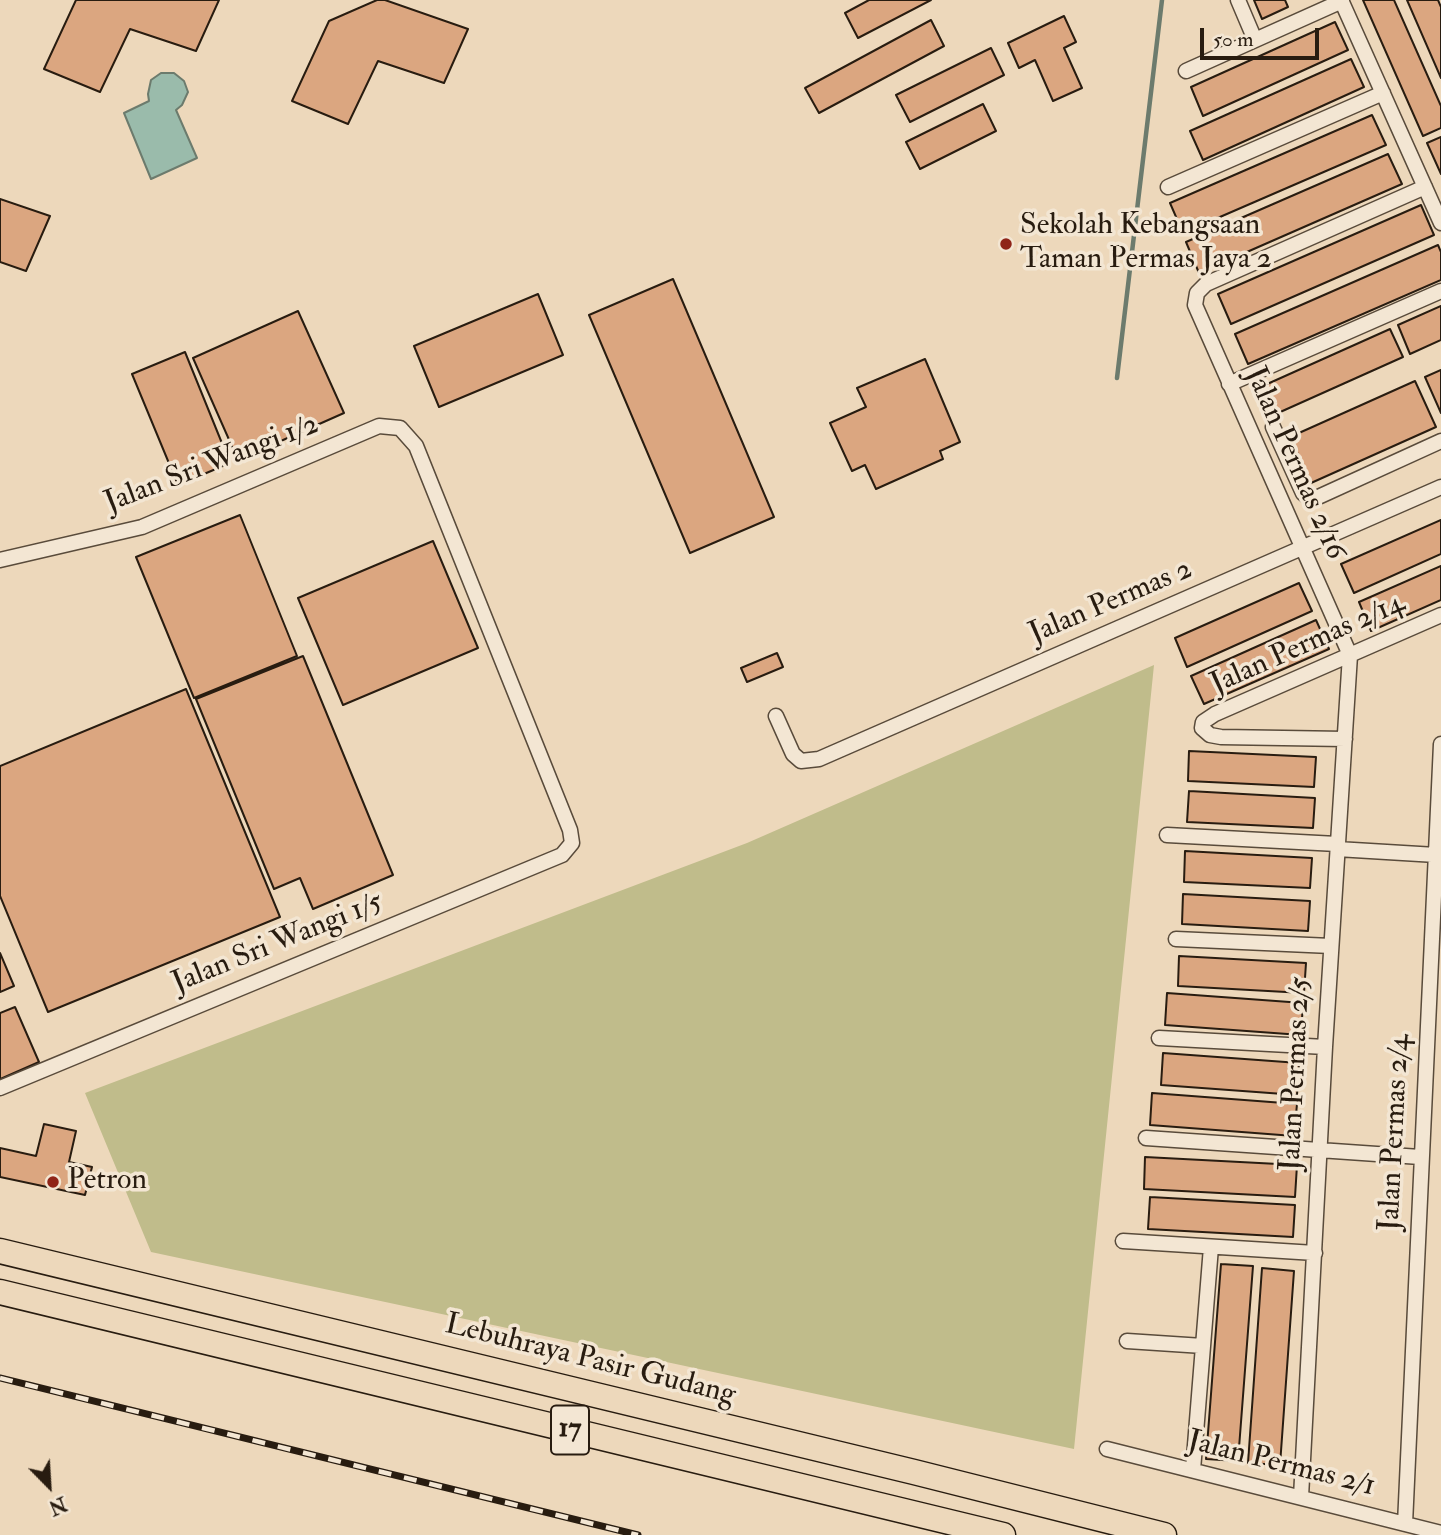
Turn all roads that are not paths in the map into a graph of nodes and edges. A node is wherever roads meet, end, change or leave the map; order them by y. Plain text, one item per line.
1 (1238, 0) edge
2 (1341, 0) edge
3 (1255, 40) junction
4 (1186, 71) dead end
5 (1383, 93) junction
6 (1168, 187) dead end
7 (1425, 187) junction
8 (1441, 223) edge
9 (1441, 291) edge
10 (1230, 384) junction
11 (1273, 427) dead end
12 (1441, 441) edge
13 (1441, 487) edge
14 (1303, 549) junction
15 (0, 560) edge
16 (1441, 615) edge
17 (1350, 655) junction
18 (776, 716) dead end
19 (1345, 739) junction
20 (1441, 744) edge
21 (1167, 835) dead end
22 (572, 843) joint
23 (1337, 847) junction
24 (1436, 855) junction
25 (1176, 939) dead end
26 (1331, 946) junction
27 (1159, 1038) dead end
28 (1325, 1047) junction
29 (1434, 1056) edge
30 (0, 1088) edge
31 (1146, 1138) dead end
32 (1319, 1149) junction
33 (1420, 1157) junction
34 (1123, 1241) dead end
35 (1212, 1247) junction
36 (0, 1251) edge
37 (1315, 1253) junction
38 (0, 1292) edge
39 (1127, 1341) dead end
40 (1203, 1346) junction
41 (1107, 1449) dead end
42 (1193, 1470) junction
43 (1301, 1497) junction
44 (1405, 1524) junction
45 (1441, 1533) edge
46 (1003, 1535) edge
47 (1164, 1535) edge

1 - 3 street
2 - 3 street
2 - 5 street
3 - 4 street
5 - 6 street
5 - 7 street
7 - 8 street
7 - 10 street, Jalan Permas 2/16
9 - 10 street
10 - 14 street, Jalan Permas 2/16
11 - 12 street
13 - 14 street, Jalan Permas 2
14 - 17 street, Jalan Permas 2/16
14 - 18 street, Jalan Permas 2
15 - 22 street, Jalan Sri Wangi 1/2
16 - 17 street, Jalan Permas 2/14
17 - 19 street, Jalan Permas 2/5
17 - 19 street, Jalan Permas 2/14
19 - 23 street, Jalan Permas 2/5
20 - 24 street, Jalan Permas 2/4
21 - 23 street
22 - 30 street, Jalan Sri Wangi 1/5
23 - 24 street
23 - 26 street, Jalan Permas 2/5
24 - 29 street, Jalan Permas 2/4
25 - 26 street
26 - 28 street, Jalan Permas 2/5
27 - 28 street
28 - 32 street, Jalan Permas 2/5
29 - 33 street, Jalan Permas 2/4
31 - 32 street
32 - 33 street
32 - 37 street, Jalan Permas 2/5
33 - 44 street, Jalan Permas 2/4
34 - 35 street
35 - 37 street
35 - 40 street
36 - 47 highway, Lebuhraya Pasir Gudang / 17
37 - 43 street, Jalan Permas 2/5
38 - 46 highway, 17
39 - 40 street
40 - 42 street
41 - 42 street, Jalan Permas 2/1
42 - 43 street, Jalan Permas 2/1
43 - 44 street, Jalan Permas 2/1
44 - 45 street, Jalan Permas 2/1

